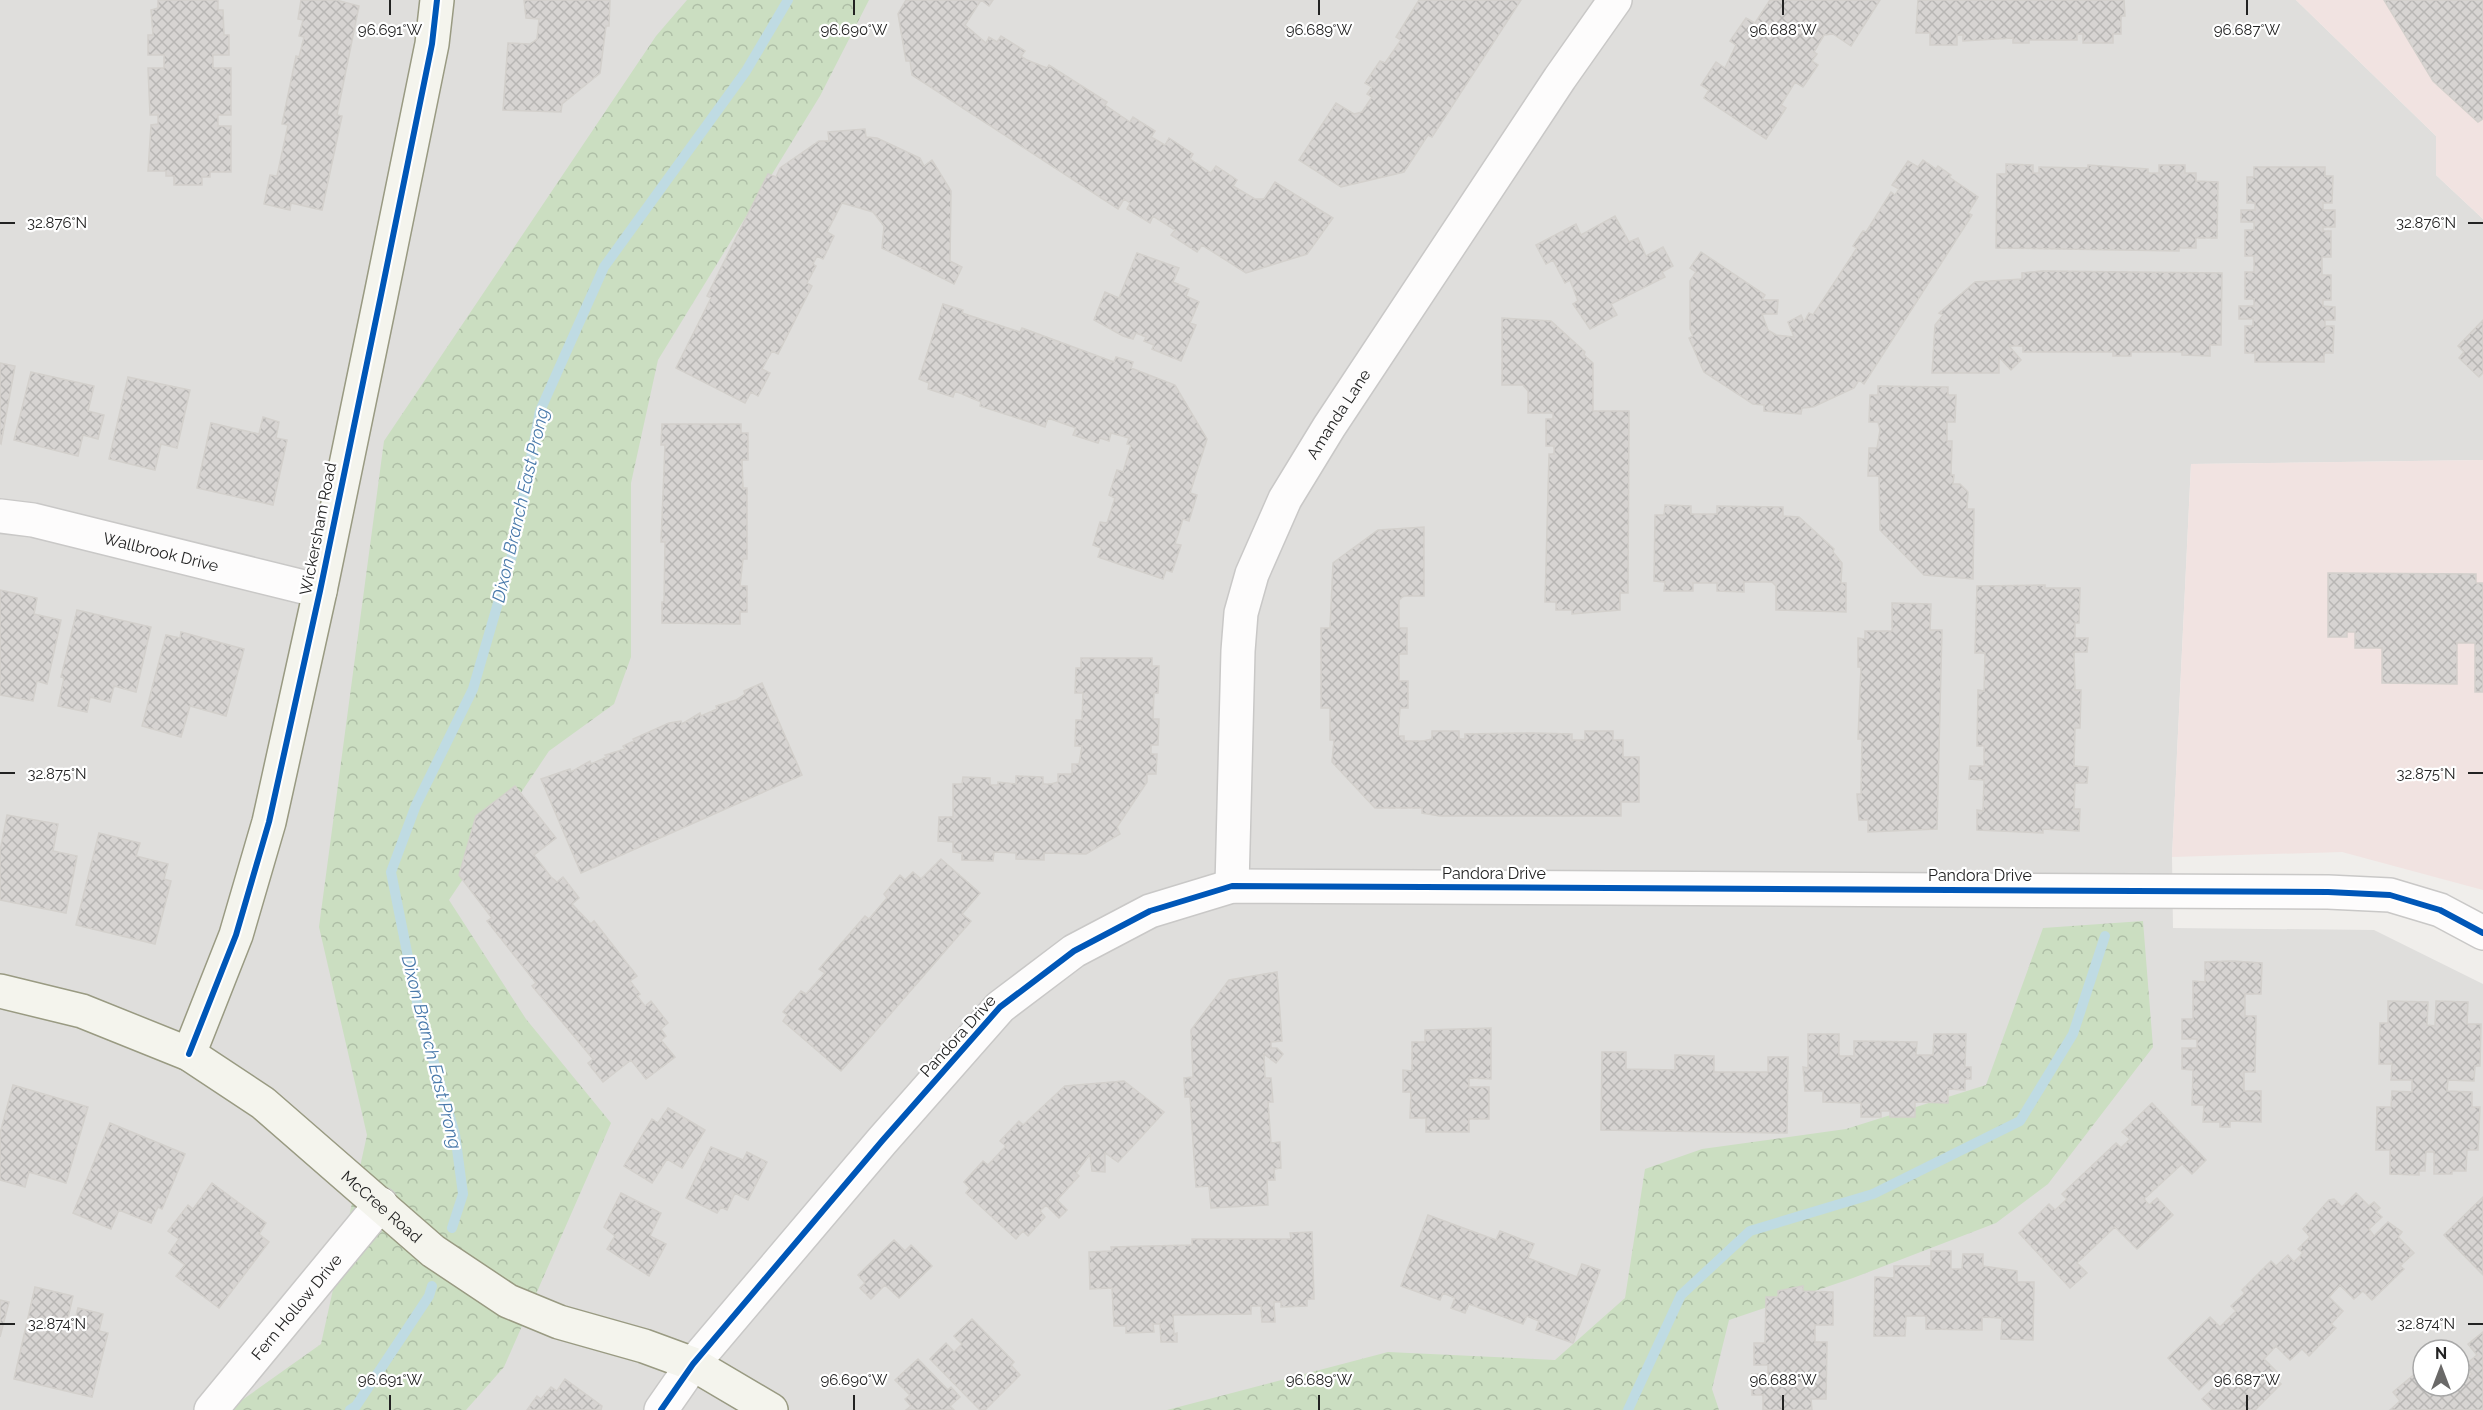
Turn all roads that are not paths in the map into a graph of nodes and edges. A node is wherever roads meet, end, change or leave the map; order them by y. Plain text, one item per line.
1 (437, 0) edge
2 (1615, 0) edge
3 (0, 516) edge
4 (320, 591) junction
5 (1232, 886) junction
6 (2483, 933) edge
7 (0, 991) edge
8 (189, 1054) junction
9 (381, 1204) junction
10 (693, 1364) junction
11 (211, 1410) edge
12 (661, 1410) edge
13 (771, 1410) edge

1 - 4 street, Wickersham Road
2 - 5 street, Amanda Lane
3 - 4 street, Wallbrook Drive
4 - 8 street, Wickersham Road
5 - 6 street, Pandora Drive
5 - 10 street, Pandora Drive
7 - 8 street, McCree Road
8 - 9 street, McCree Road
9 - 10 street, McCree Road
9 - 11 street, Fern Hollow Drive
10 - 12 street, Pandora Drive
10 - 13 street, McCree Road

